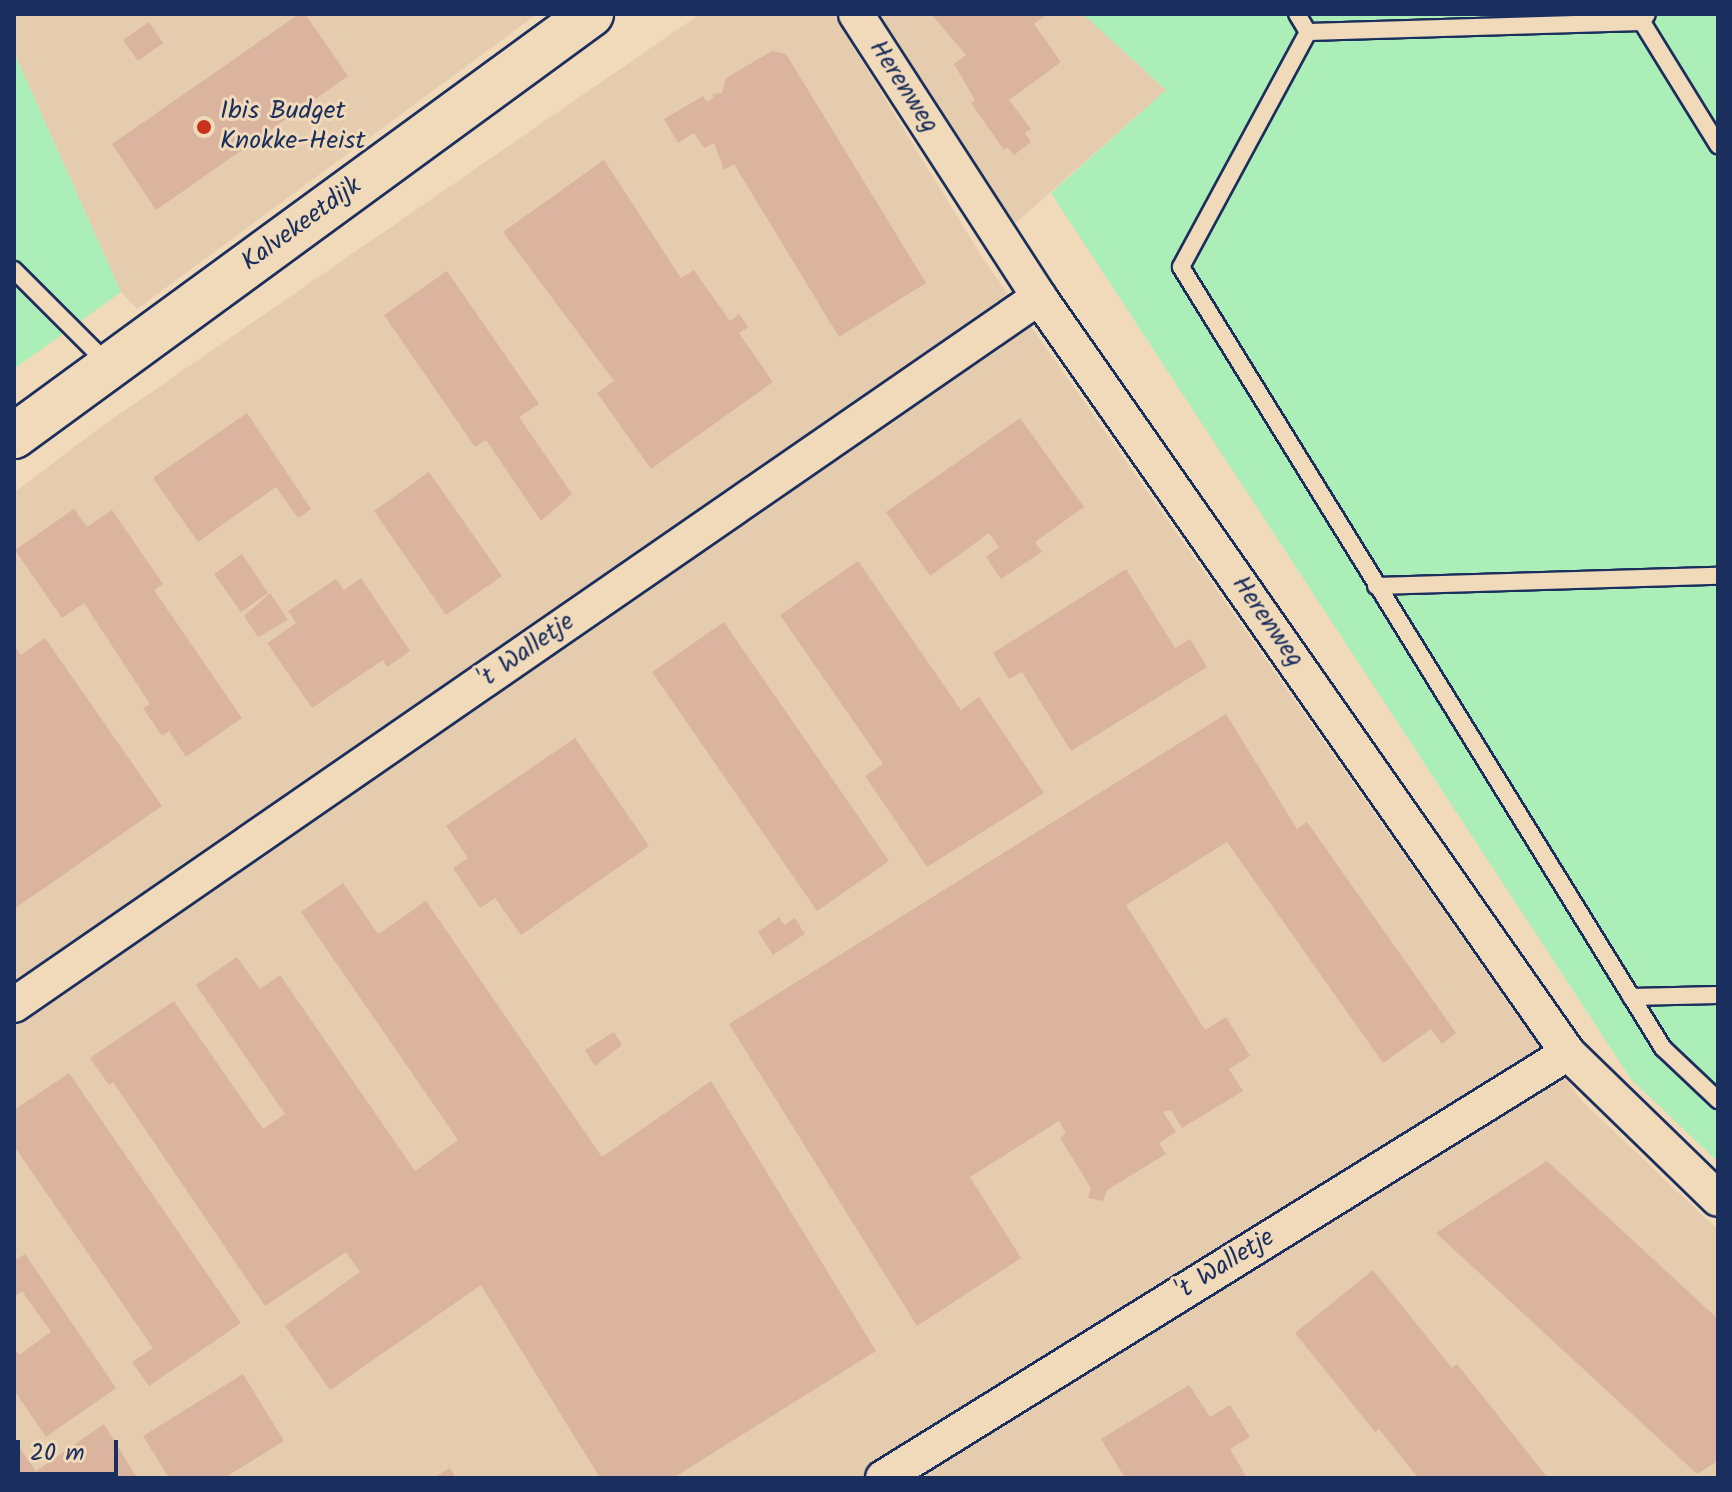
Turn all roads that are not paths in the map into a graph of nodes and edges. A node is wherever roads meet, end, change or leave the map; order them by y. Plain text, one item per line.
1 (591, 14) edge
2 (856, 14) edge
3 (1297, 14) edge
4 (1644, 18) edge
5 (1308, 32) junction
6 (1718, 145) edge
7 (14, 270) edge
8 (1039, 297) junction
9 (110, 366) junction
10 (14, 436) edge
11 (1718, 576) edge
12 (1376, 586) junction
13 (1718, 995) edge
14 (1631, 997) junction
15 (14, 1005) edge
16 (1568, 1053) junction
17 (1718, 1100) edge
18 (1718, 1199) edge
19 (883, 1478) edge

1 - 9 street, Kalvekeetdijk
2 - 8 street, Herenweg
3 - 5 lane
4 - 5 lane
4 - 6 lane
5 - 12 lane
7 - 9 lane
8 - 15 street, 't Walletje
8 - 16 street, Herenweg
9 - 10 street, Kalvekeetdijk
11 - 12 lane
12 - 14 lane
13 - 14 lane
14 - 17 lane
16 - 18 street, Herenweg
16 - 19 street, 't Walletje

